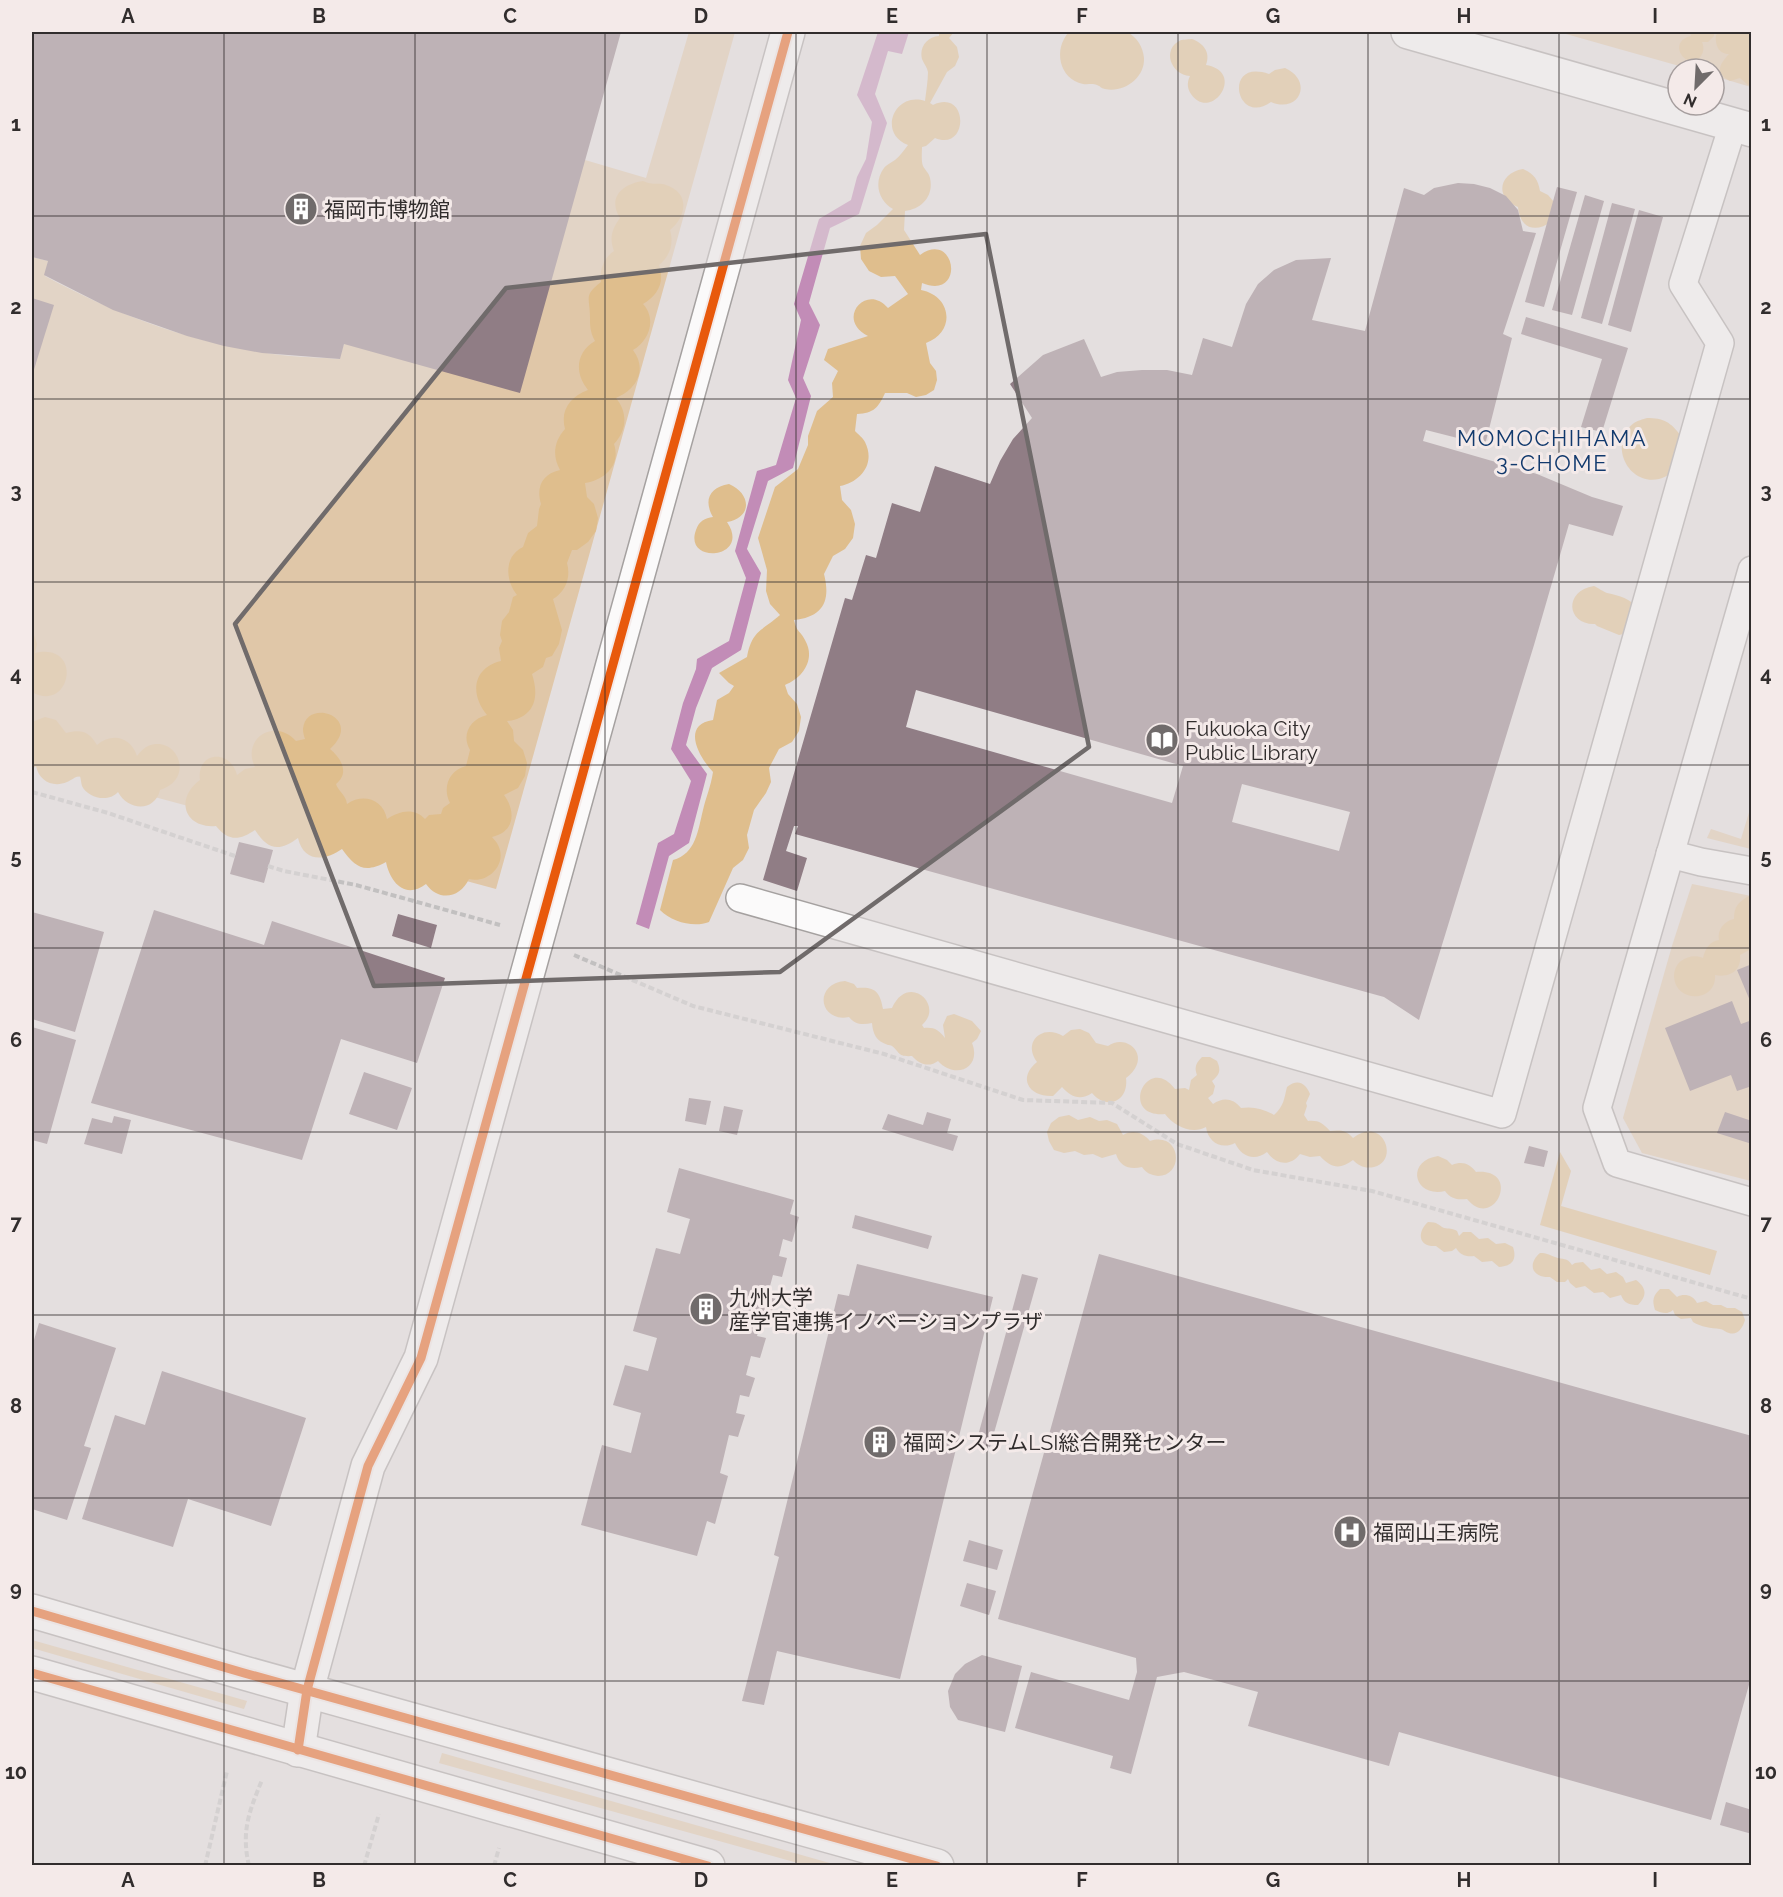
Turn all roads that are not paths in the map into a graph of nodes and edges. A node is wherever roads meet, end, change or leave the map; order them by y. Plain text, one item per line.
1 (788, 32) edge
2 (1408, 32) edge
3 (1742, 128) edge
4 (1752, 570) edge
5 (1743, 634) edge
6 (1670, 854) junction
7 (1752, 872) edge
8 (740, 898) dead end
9 (1752, 1202) edge
10 (32, 1611) edge
11 (32, 1673) edge
12 (307, 1690) junction
13 (298, 1750) junction
14 (708, 1866) edge
15 (937, 1866) edge

1 - 12 street
2 - 3 street
3 - 8 lane
4 - 5 lane
5 - 6 lane
6 - 7 lane
6 - 9 lane
10 - 12 street
11 - 13 street
12 - 13 street
12 - 15 street
13 - 14 street

